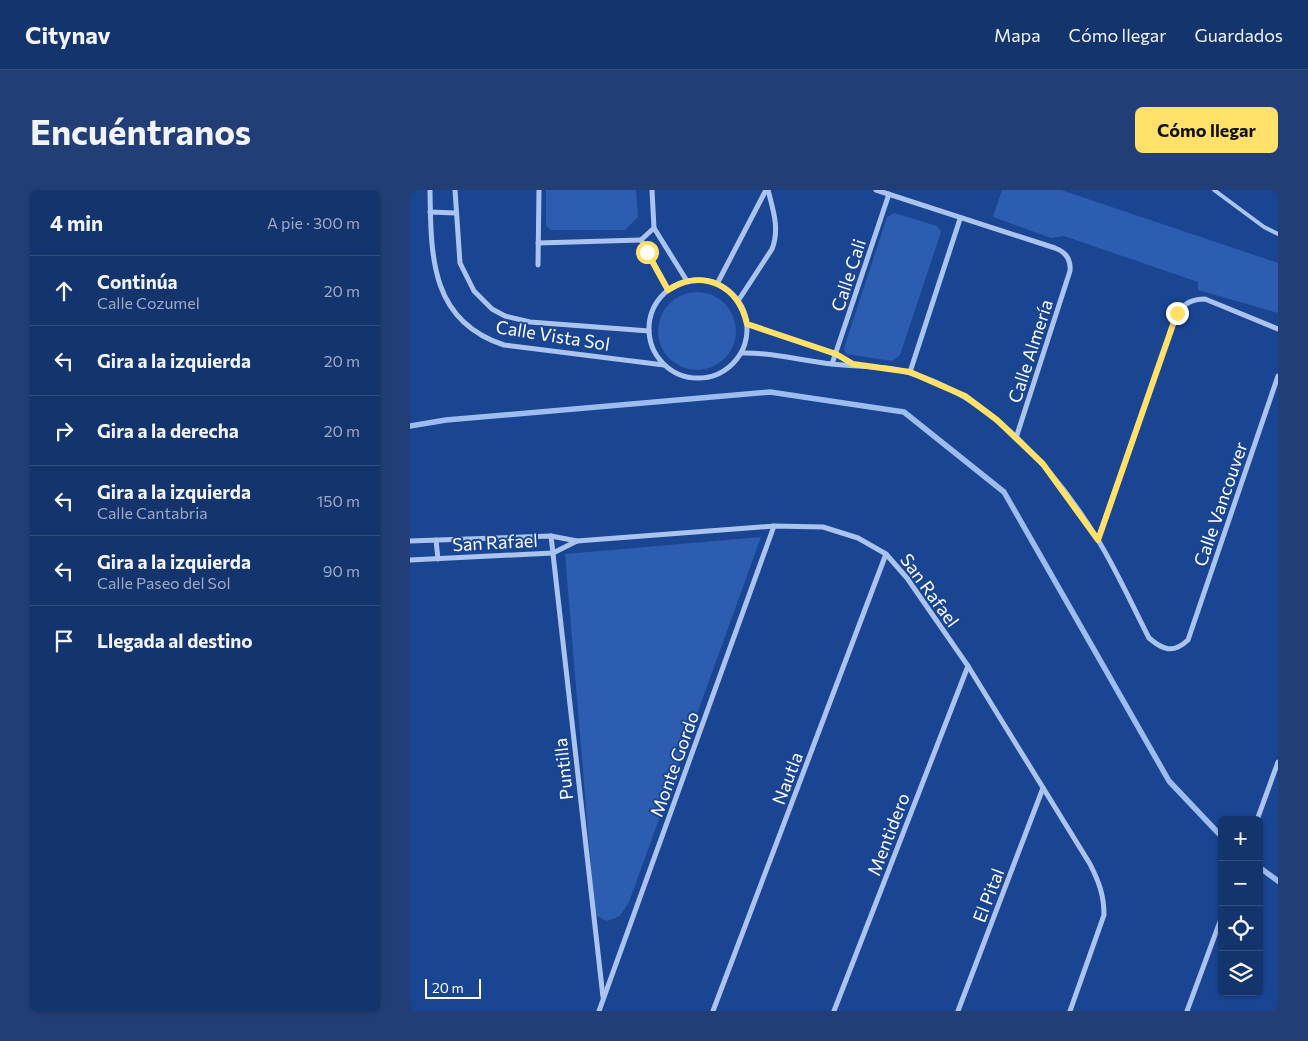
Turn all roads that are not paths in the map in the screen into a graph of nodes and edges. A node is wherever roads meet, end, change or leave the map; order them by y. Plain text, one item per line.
1 (430, 190) edge
2 (455, 190) edge
3 (538, 190) edge
4 (652, 190) edge
5 (767, 190) edge
6 (876, 190) edge
7 (1214, 190) edge
8 (889, 194) junction
9 (430, 212) junction
10 (455, 212) junction
11 (960, 219) junction
12 (654, 228) junction
13 (1278, 234) edge
14 (641, 240) junction
15 (538, 243) junction
16 (538, 265) dead end
17 (687, 281) junction
18 (717, 284) junction
19 (668, 290) junction
20 (738, 300) junction
21 (747, 324) junction
22 (1278, 329) edge
23 (649, 331) junction
24 (742, 353) junction
25 (836, 354) junction
26 (832, 364) junction
27 (853, 364) junction
28 (664, 365) junction
29 (910, 372) junction
30 (1278, 376) edge
31 (1016, 438) junction
32 (774, 526) junction
33 (551, 536) junction
34 (436, 540) junction
35 (1098, 540) junction
36 (410, 541) edge
37 (578, 541) junction
38 (553, 554) junction
39 (886, 554) junction
40 (438, 559) junction
41 (410, 560) edge
42 (968, 666) junction
43 (1278, 762) edge
44 (1044, 788) junction
45 (1258, 816) edge
46 (1218, 927) edge
47 (603, 999) junction
48 (599, 1011) edge
49 (713, 1011) edge
50 (834, 1011) edge
51 (958, 1011) edge
52 (1070, 1011) edge
53 (1187, 1011) edge

1 - 9 street, Calle Vista Sol
2 - 10 street, Calle Vista Sol
3 - 15 street
4 - 12 street
5 - 18 street
5 - 20 street
6 - 8 street
7 - 13 lane
8 - 11 street
8 - 25 street, Calle Cali
9 - 10 street
9 - 28 street, Calle Vista Sol
10 - 23 street, Calle Vista Sol
11 - 29 street
11 - 31 street, Calle Almería
12 - 14 street
12 - 17 street
14 - 15 street
14 - 19 street
15 - 16 street
17 - 18 street
17 - 19 street
18 - 20 street
19 - 23 street
20 - 21 street
21 - 24 street
21 - 25 street
22 - 35 street
23 - 28 street
24 - 26 street
24 - 28 street
25 - 26 street, Calle Cali
25 - 27 street
26 - 27 street
27 - 29 street
29 - 31 street
30 - 35 street, Calle Vancouver
31 - 35 street
32 - 37 street, San Rafael
32 - 39 street, San Rafael
32 - 47 street, Monte Gordo
33 - 34 street, San Rafael
33 - 37 street, San Rafael
33 - 38 street, Puntilla
34 - 36 street, San Rafael
34 - 40 street
37 - 38 street, San Rafael
38 - 40 street, San Rafael
38 - 47 street, Puntilla
39 - 42 street, San Rafael
39 - 49 street, Nautla
40 - 41 street, San Rafael
42 - 44 street, San Rafael
42 - 50 street, Mentidero
43 - 45 street
44 - 51 street, El Pital
44 - 52 street, San Rafael
46 - 53 street
47 - 48 street, Monte Gordo

